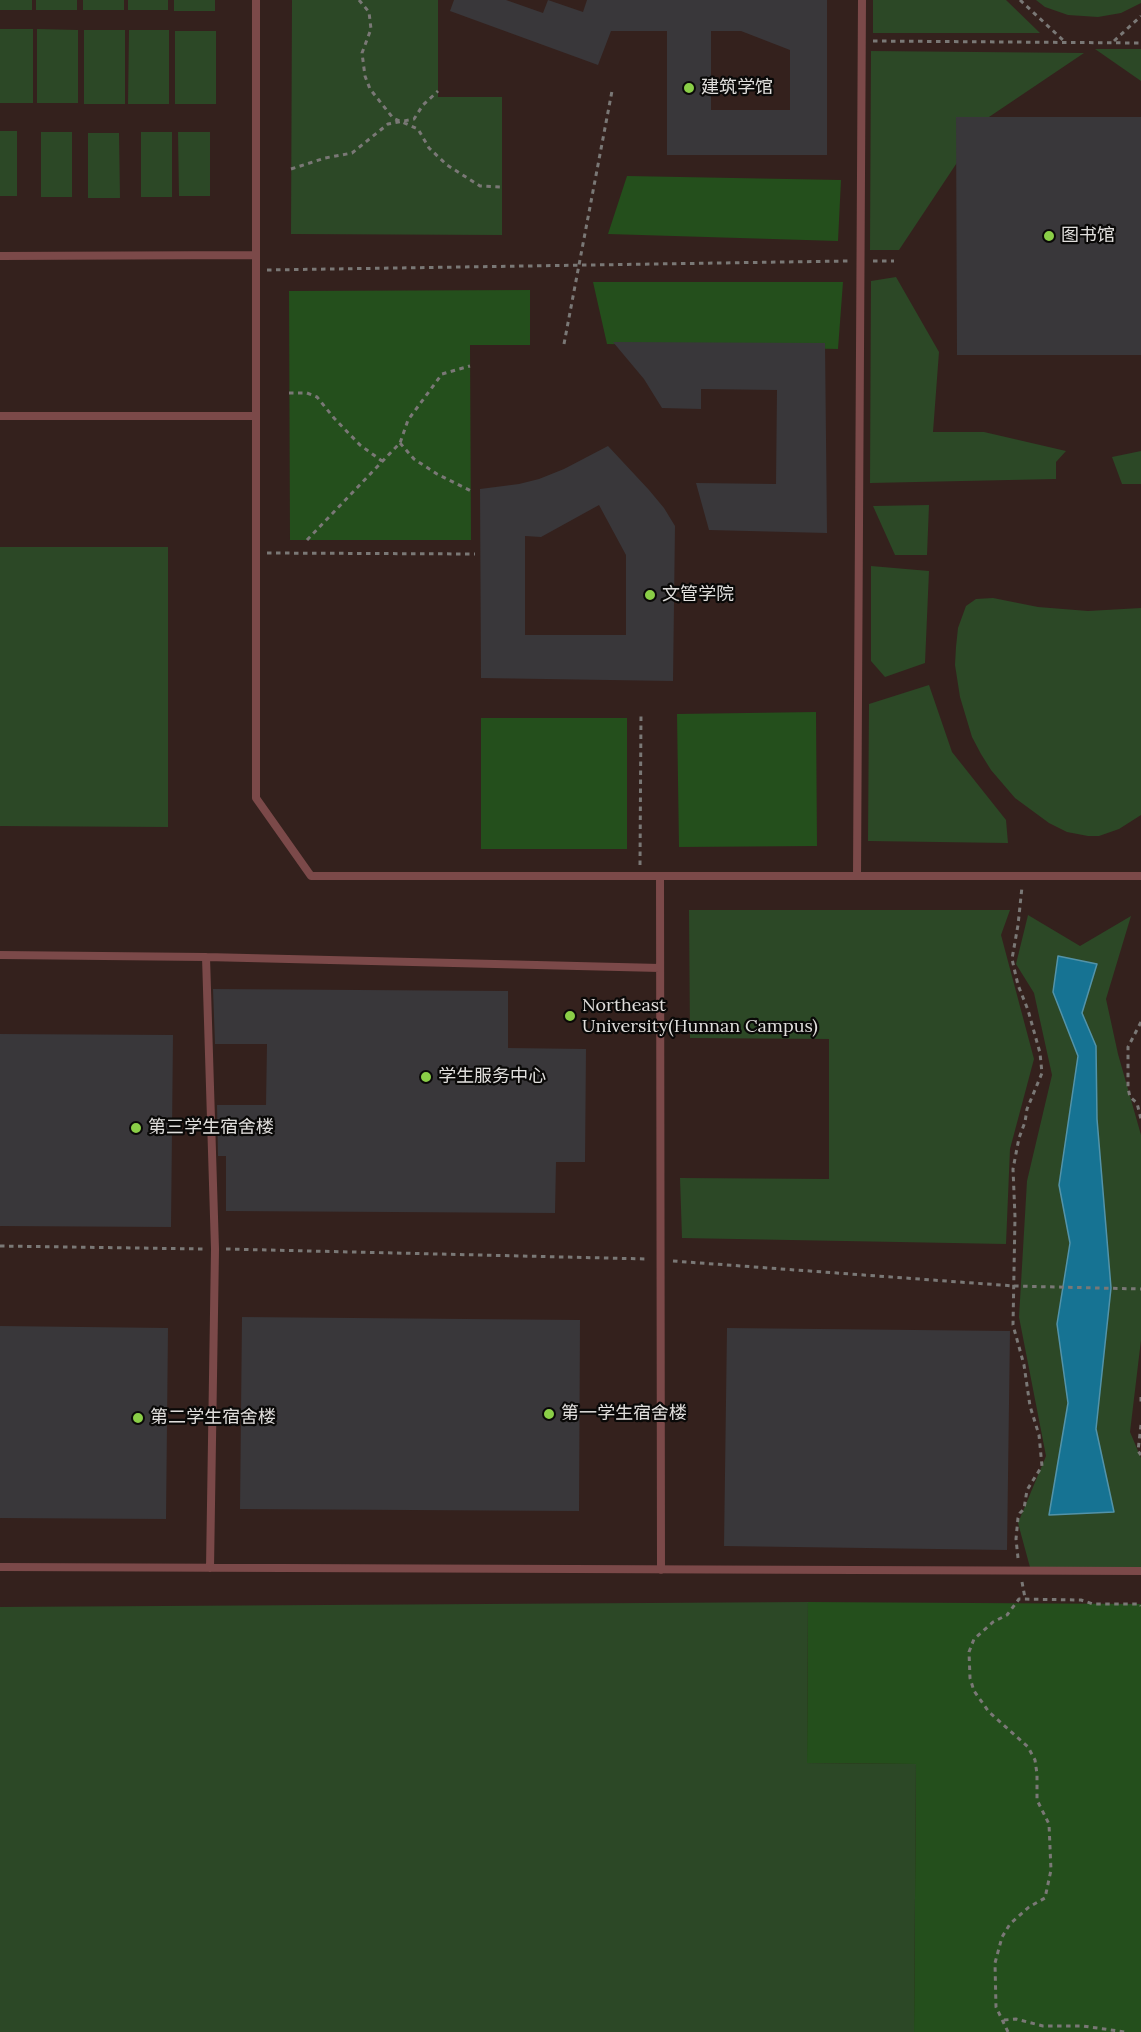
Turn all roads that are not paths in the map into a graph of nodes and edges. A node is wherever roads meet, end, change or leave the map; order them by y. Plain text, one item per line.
1 (256, 0) edge
2 (862, 0) edge
3 (256, 255) junction
4 (0, 256) edge
5 (0, 416) edge
6 (256, 416) junction
7 (660, 876) junction
8 (857, 876) junction
9 (1141, 876) edge
10 (0, 956) edge
11 (206, 957) junction
12 (660, 968) junction
13 (0, 1567) edge
14 (210, 1568) junction
15 (661, 1570) junction
16 (1141, 1571) edge

1 - 3 lane
2 - 8 lane
3 - 4 lane
3 - 6 lane
5 - 6 lane
6 - 7 lane
7 - 8 lane
7 - 12 lane
8 - 9 lane
10 - 11 lane
11 - 12 lane
11 - 14 lane
12 - 15 lane
13 - 14 lane
14 - 15 lane
15 - 16 lane

